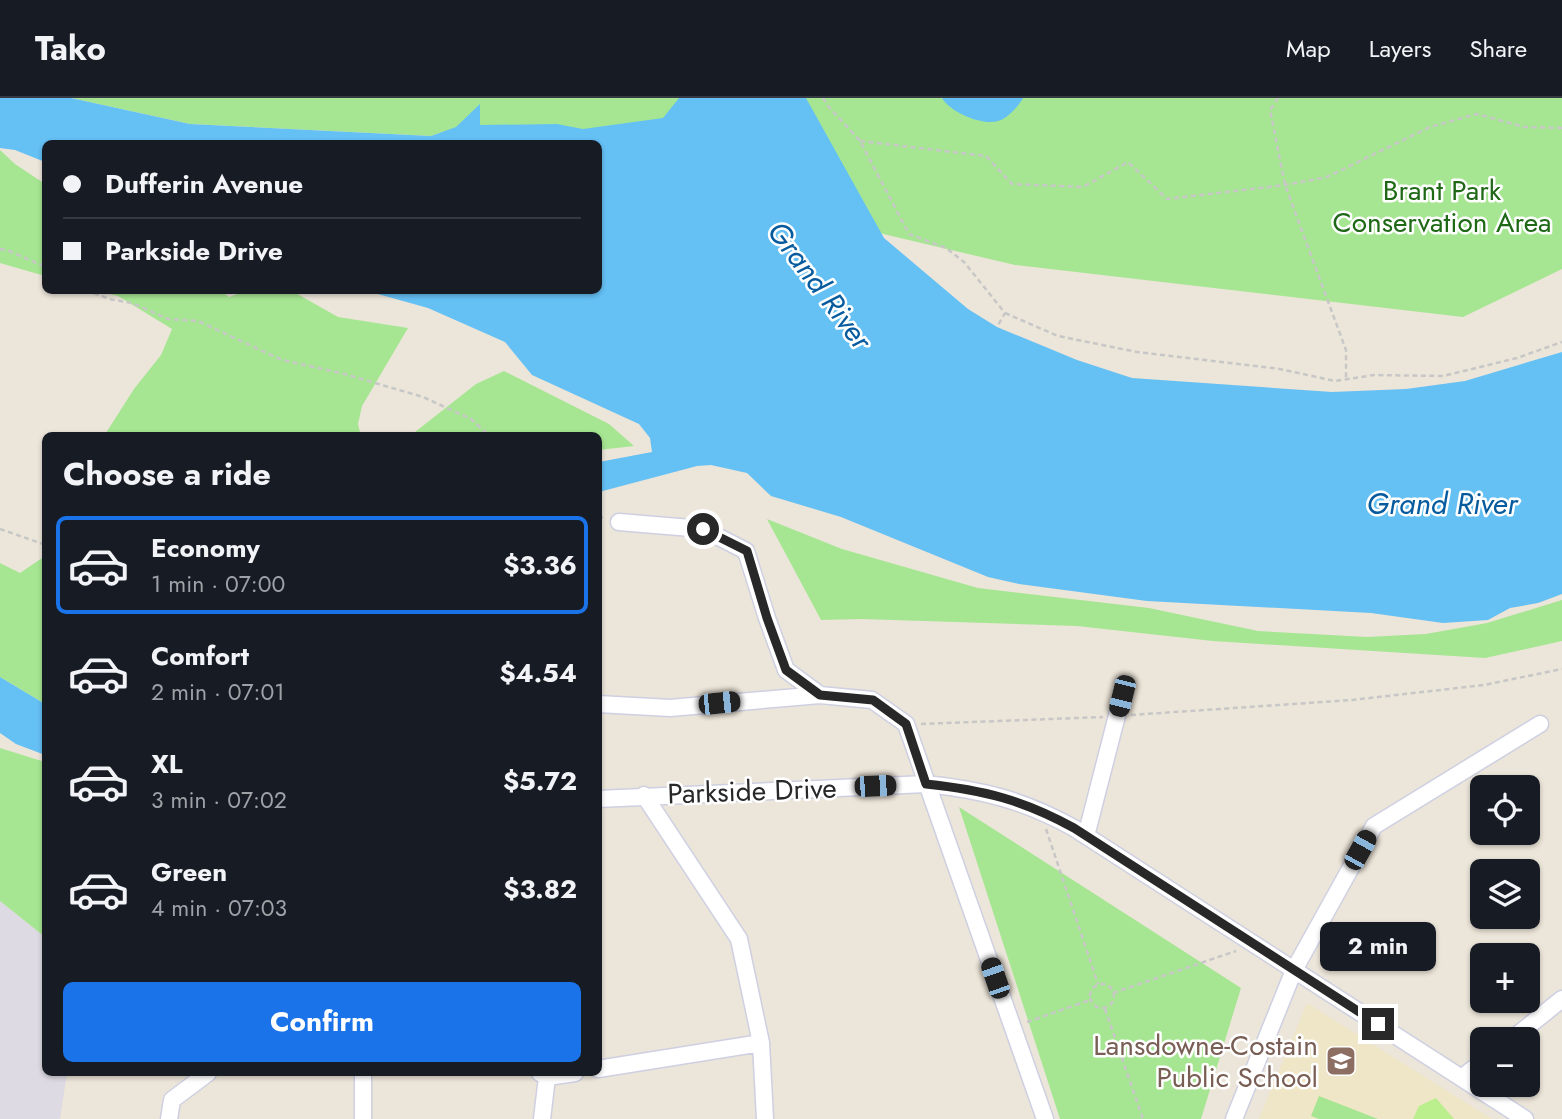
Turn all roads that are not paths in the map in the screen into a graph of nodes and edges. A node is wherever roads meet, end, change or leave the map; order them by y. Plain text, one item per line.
1 (619, 522) dead end
2 (820, 695) junction
3 (1122, 696) dead end
4 (602, 704) edge
5 (1540, 724) dead end
6 (926, 784) junction
7 (644, 795) junction
8 (602, 799) edge
9 (1086, 836) junction
10 (1294, 970) junction
11 (1562, 999) edge
12 (1527, 1027) edge
13 (761, 1043) junction
14 (602, 1068) edge
15 (1470, 1072) edge
16 (204, 1076) edge
17 (363, 1076) edge
18 (543, 1076) edge
19 (1461, 1079) junction
20 (169, 1112) edge
21 (363, 1119) edge
22 (541, 1119) edge
23 (765, 1119) edge
24 (1045, 1119) edge
25 (1234, 1119) edge
26 (1525, 1119) edge

1 - 2 street
2 - 4 street
2 - 6 street
3 - 9 street
5 - 10 street
6 - 7 street, Parkside Drive
6 - 9 street, Parkside Drive
6 - 24 street
7 - 8 street, Parkside Drive
7 - 13 street
9 - 10 street, Parkside Drive
10 - 19 street, Parkside Drive
10 - 25 street
11 - 12 street
13 - 14 street
13 - 23 street
15 - 19 street
16 - 20 street
17 - 21 street
18 - 22 street
19 - 26 street, Parkside Drive

